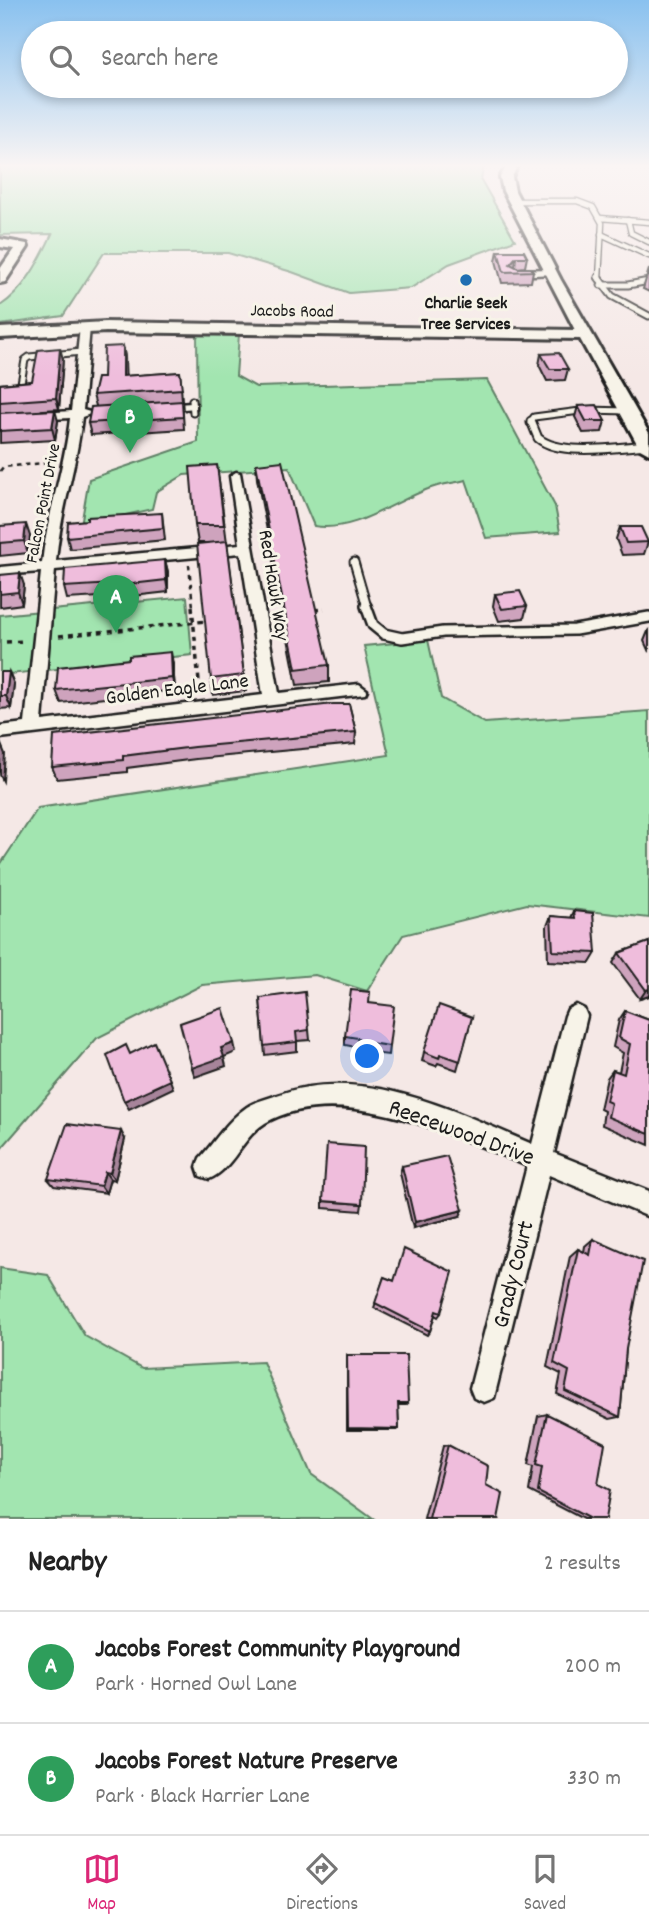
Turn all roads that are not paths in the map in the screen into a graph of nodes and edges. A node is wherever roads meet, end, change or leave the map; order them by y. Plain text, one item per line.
1 (601, 234) edge
2 (531, 235) edge
3 (603, 235) edge
4 (0, 243) edge
5 (649, 256) edge
6 (550, 272) junction
7 (516, 274) edge
8 (0, 279) edge
9 (649, 281) edge
10 (601, 285) junction
11 (649, 316) edge
12 (85, 327) junction
13 (0, 333) edge
14 (584, 335) junction
15 (82, 352) junction
16 (20, 389) edge
17 (192, 407) dead end
18 (154, 409) edge
19 (627, 411) junction
20 (103, 412) edge
21 (77, 414) junction
22 (0, 419) edge
23 (648, 447) edge
24 (236, 476) dead end
25 (247, 548) junction
26 (354, 562) dead end
27 (48, 567) junction
28 (0, 571) edge
29 (649, 617) edge
30 (359, 691) dead end
31 (272, 700) junction
32 (33, 728) junction
33 (0, 732) edge
34 (576, 1016) dead end
35 (541, 1160) junction
36 (209, 1167) dead end
37 (649, 1204) edge
38 (484, 1388) dead end

1 - 10 lane
2 - 6 main road
3 - 5 lane
4 - 8 main road
6 - 7 street
6 - 14 main road
9 - 10 lane
10 - 11 lane
12 - 13 main road, Jacobs Road
12 - 14 main road, Jacobs Road
12 - 15 street, Falcon Point Drive
14 - 19 main road
15 - 16 lane
15 - 21 street, Falcon Point Drive
17 - 18 street
19 - 23 main road
19 - 23 lane
20 - 21 street
21 - 22 street
21 - 27 street, Falcon Point Drive
24 - 25 street, Red Hawk Way
25 - 27 street
25 - 31 street, Red Hawk Way
26 - 29 lane
27 - 28 street
27 - 32 street, Falcon Point Drive
30 - 31 street, Golden Eagle Lane
31 - 32 street, Golden Eagle Lane
32 - 33 street, Golden Eagle Lane
34 - 35 street, Grady Court
35 - 36 street, Reecewood Drive
35 - 37 street, Reecewood Drive
35 - 38 street, Grady Court

